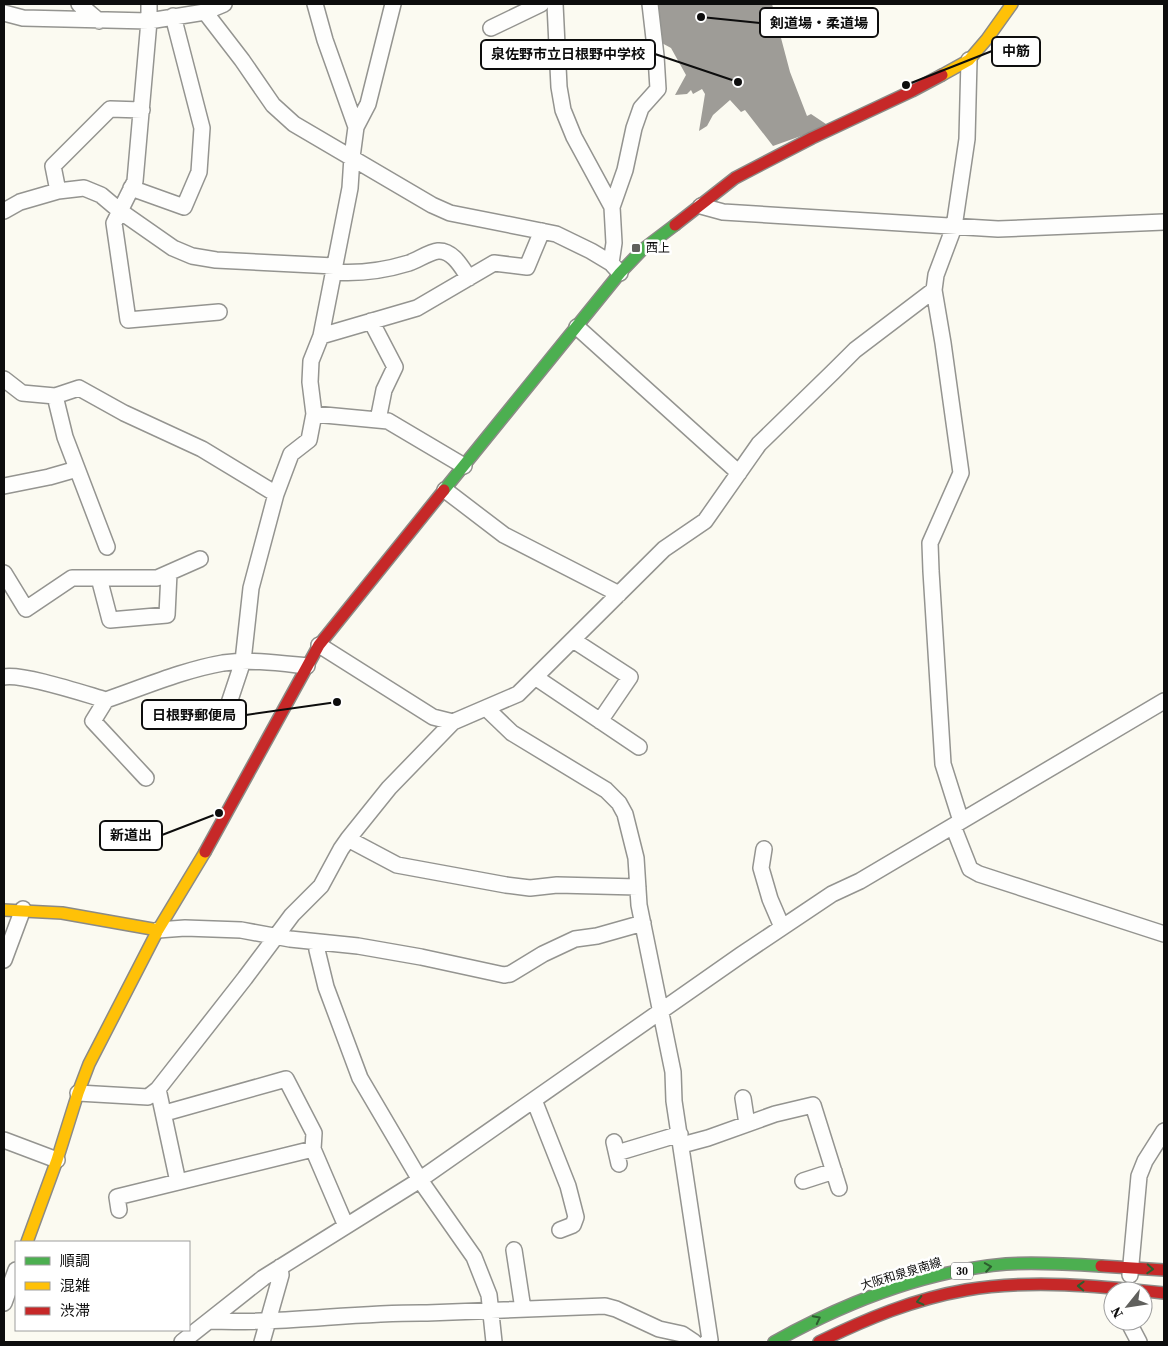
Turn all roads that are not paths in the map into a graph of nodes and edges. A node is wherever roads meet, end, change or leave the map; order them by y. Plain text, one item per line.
1 (79, 4) edge
2 (149, 4) edge
3 (224, 4) edge
4 (315, 4) edge
5 (392, 4) edge
6 (541, 4) edge
7 (555, 4) edge
8 (650, 4) edge
9 (1012, 4) edge
10 (205, 12) junction
11 (4, 13) edge
12 (173, 16) junction
13 (100, 21) junction
14 (149, 21) junction
15 (491, 28) dead end
16 (969, 60) junction
17 (142, 110) junction
18 (356, 128) junction
19 (352, 157) junction
20 (131, 188) junction
21 (58, 191) junction
22 (702, 206) junction
23 (6, 207) edge
24 (612, 207) junction
25 (120, 211) junction
26 (1164, 222) edge
27 (954, 227) junction
28 (542, 231) junction
29 (616, 268) junction
30 (334, 269) junction
31 (469, 278) junction
32 (934, 290) junction
33 (218, 312) dead end
34 (371, 321) junction
35 (577, 327) junction
36 (321, 336) junction
37 (4, 379) edge
38 (55, 396) junction
39 (314, 414) junction
40 (378, 420) junction
41 (464, 466) junction
42 (78, 469) junction
43 (739, 473) junction
44 (4, 486) edge
45 (445, 490) junction
46 (276, 494) junction
47 (107, 547) dead end
48 (200, 559) dead end
49 (4, 573) edge
50 (169, 573) junction
51 (99, 578) junction
52 (619, 594) junction
53 (573, 640) junction
54 (319, 645) junction
55 (243, 662) junction
56 (307, 666) junction
57 (4, 677) edge
58 (535, 677) junction
59 (106, 700) junction
60 (1164, 701) edge
61 (486, 708) junction
62 (223, 721) dead end
63 (600, 721) junction
64 (453, 722) junction
65 (639, 747) dead end
66 (146, 778) dead end
67 (957, 823) junction
68 (348, 839) junction
69 (764, 849) dead end
70 (638, 887) junction
71 (23, 909) junction
72 (4, 910) edge
73 (643, 923) junction
74 (782, 927) junction
75 (158, 930) junction
76 (1164, 934) edge
77 (277, 936) junction
78 (318, 942) junction
79 (4, 960) edge
80 (661, 1011) junction
81 (158, 1089) junction
82 (78, 1092) junction
83 (742, 1098) dead end
84 (534, 1100) junction
85 (164, 1113) junction
86 (747, 1124) junction
87 (1164, 1132) edge
88 (4, 1140) edge
89 (681, 1140) junction
90 (313, 1149) junction
91 (616, 1153) dead end
92 (57, 1160) junction
93 (834, 1171) junction
94 (420, 1180) junction
95 (803, 1181) dead end
96 (178, 1182) junction
97 (839, 1188) dead end
98 (119, 1210) dead end
99 (346, 1226) junction
100 (560, 1230) dead end
101 (26, 1241) edge
102 (514, 1250) dead end
103 (280, 1267) junction
104 (1130, 1268) junction
105 (1164, 1270) edge
106 (15, 1273) edge
107 (1128, 1281) edge
108 (1103, 1289) edge
109 (4, 1303) edge
110 (523, 1309) junction
111 (491, 1310) junction
112 (210, 1321) junction
113 (267, 1322) junction
114 (182, 1342) edge
115 (262, 1342) edge
116 (494, 1342) edge
117 (694, 1342) edge
118 (707, 1342) edge
119 (774, 1342) edge
120 (819, 1342) edge

1 - 13 street
2 - 14 street
3 - 10 street
4 - 18 street
5 - 18 street
6 - 15 street
7 - 24 street
8 - 24 street
9 - 16 street
10 - 12 street
10 - 19 street
11 - 13 street
12 - 14 street
12 - 20 street
13 - 14 street
14 - 17 street
16 - 22 street
16 - 27 street
17 - 20 street
17 - 21 street
18 - 19 street
19 - 28 street
19 - 30 street
20 - 25 street
21 - 23 street
21 - 25 street
22 - 27 street
22 - 29 street
24 - 29 street
25 - 30 street
25 - 33 street
26 - 27 street
27 - 32 street
28 - 29 street
28 - 31 street
29 - 35 street
30 - 31 street
30 - 36 street
31 - 34 street
32 - 43 street
32 - 67 street
34 - 36 street
34 - 40 street
35 - 41 street
35 - 43 street
36 - 39 street
37 - 38 street
38 - 42 street
38 - 46 street
39 - 40 street
39 - 46 street
40 - 41 street
41 - 45 street
42 - 44 street
42 - 47 street
43 - 52 street
45 - 52 street
45 - 54 street
46 - 55 street
48 - 50 street
49 - 51 street
50 - 51 street
50 - 51 street
52 - 53 street
53 - 58 street
53 - 63 street
54 - 56 street
54 - 64 street
55 - 56 street
55 - 59 street
55 - 62 street
56 - 75 street
57 - 59 street
58 - 61 street
58 - 63 street
59 - 66 street
60 - 67 street
61 - 64 street
61 - 70 street
63 - 65 street
64 - 68 street
67 - 74 street
67 - 76 street
68 - 70 street
68 - 77 street
69 - 74 street
70 - 73 street
71 - 72 street
71 - 75 street
71 - 79 street
73 - 78 street
73 - 80 street
74 - 80 street
75 - 77 street
75 - 82 street
77 - 78 street
77 - 81 street
78 - 94 street
80 - 84 street
80 - 89 street
81 - 82 street
81 - 85 street
82 - 92 street
83 - 86 street
84 - 94 street
84 - 100 street
85 - 90 street
85 - 96 street
86 - 89 street
86 - 93 street
87 - 104 street
88 - 92 street
89 - 91 street
89 - 118 street
90 - 96 street
90 - 99 street
92 - 101 street
93 - 95 street
93 - 97 street
94 - 99 street
94 - 111 street
96 - 98 street
99 - 103 street
102 - 110 street
103 - 112 street
103 - 113 street
104 -> 105 street, 大阪和泉泉南線 / 30
104 - 107 street
119 -> 104 street, 大阪和泉泉南線 / 30
106 - 109 street
108 -> 120 street, 30
110 - 111 street
110 - 117 street
111 - 113 street
111 - 116 street
112 - 113 street
112 - 114 street
113 - 115 street

